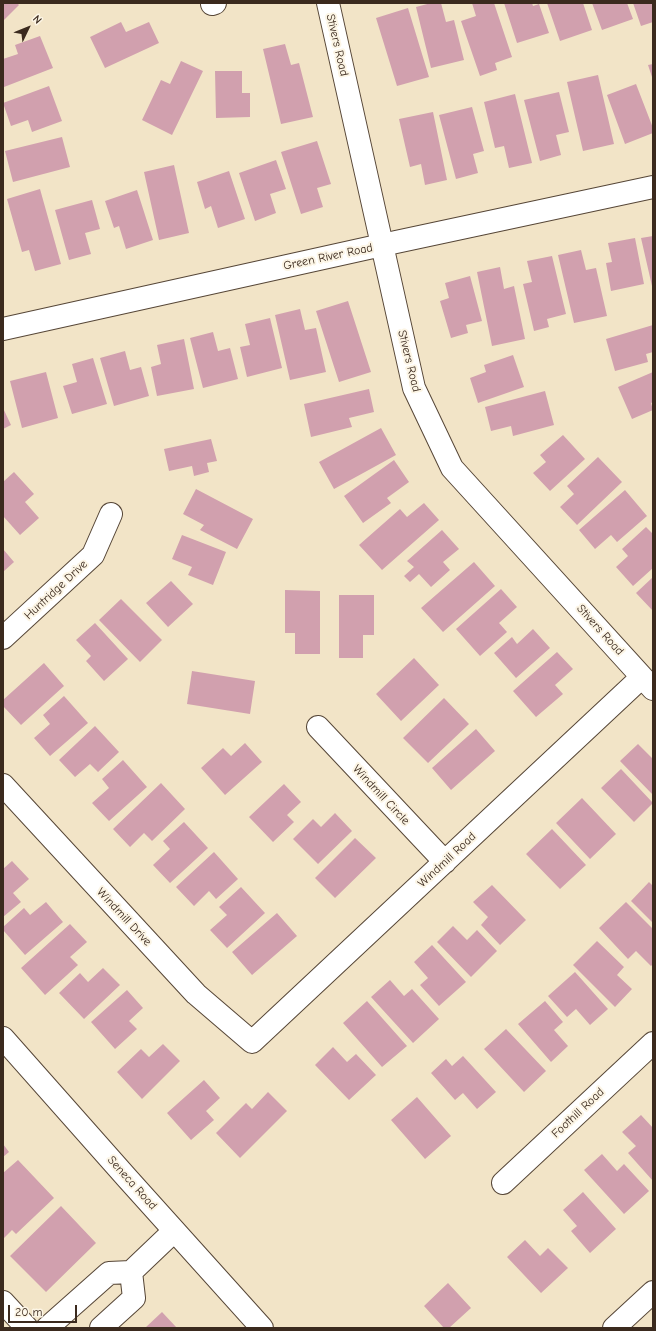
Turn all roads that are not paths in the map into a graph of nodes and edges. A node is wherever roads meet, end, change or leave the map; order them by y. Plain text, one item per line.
1 (328, 3) edge
2 (653, 187) edge
3 (382, 245) junction
4 (3, 329) edge
5 (111, 514) dead end
6 (3, 638) edge
7 (648, 683) edge
8 (318, 727) dead end
9 (3, 786) edge
10 (445, 862) junction
11 (3, 1038) edge
12 (252, 1042) joint
13 (653, 1043) edge
14 (503, 1183) dead end
15 (174, 1231) junction
16 (131, 1272) junction
17 (653, 1292) edge
18 (3, 1302) edge
19 (27, 1328) edge
20 (47, 1328) edge
21 (101, 1328) edge
22 (262, 1328) edge
23 (614, 1328) edge

1 - 3 street, Stivers Road
2 - 3 street, Green River Road
3 - 4 street, Green River Road
3 - 7 street, Stivers Road
5 - 6 street, Huntridge Drive
7 - 10 street, Windmill Road
8 - 10 street, Windmill Circle
9 - 12 street, Windmill Drive
10 - 12 street, Windmill Road
11 - 15 street, Seneca Road
13 - 14 street, Foothill Road
15 - 16 street
15 - 22 street, Seneca Road
16 - 20 street
16 - 21 street
17 - 23 street
18 - 19 street

